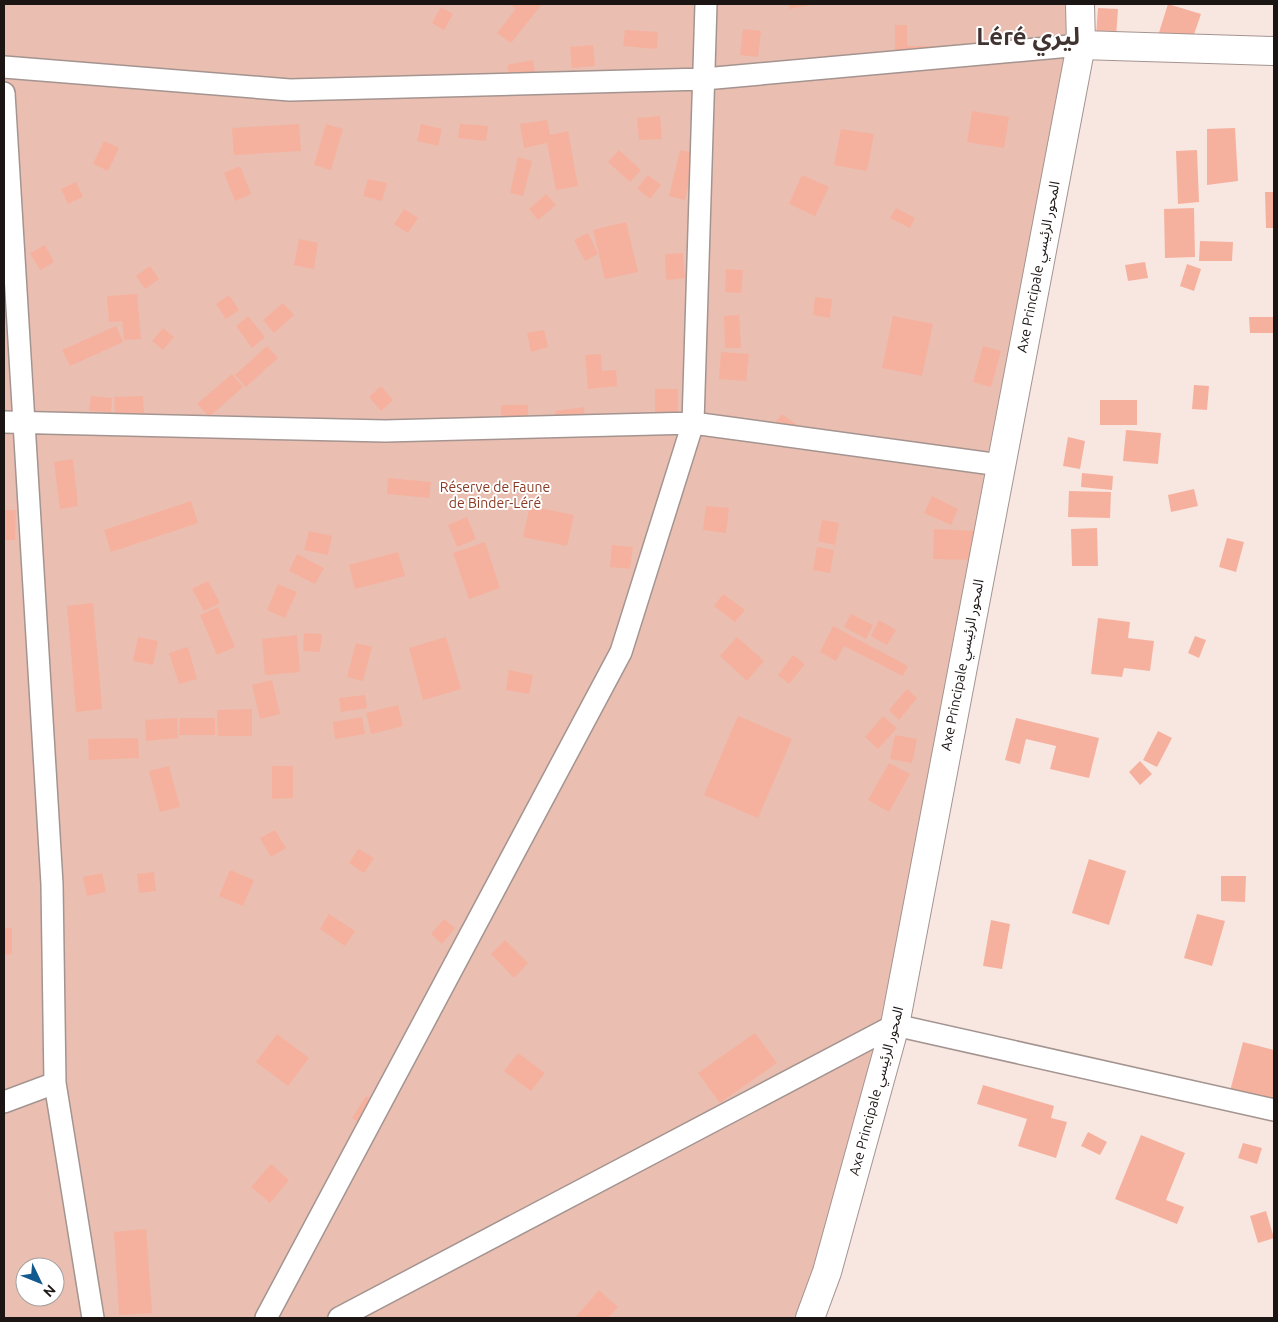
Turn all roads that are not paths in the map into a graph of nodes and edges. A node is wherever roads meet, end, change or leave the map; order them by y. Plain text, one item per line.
1 (706, 4) edge
2 (1080, 4) edge
3 (1081, 45) junction
4 (1274, 51) edge
5 (4, 67) edge
6 (704, 79) junction
7 (4, 93) edge
8 (14, 422) edge
9 (694, 422) junction
10 (1000, 465) junction
11 (895, 1025) junction
12 (54, 1082) junction
13 (4, 1102) edge
14 (1274, 1110) edge
15 (93, 1318) edge
16 (266, 1318) edge
17 (339, 1318) edge
18 (810, 1318) edge

1 - 6 street
2 - 3 main road, Axe Principale المحور الرئيسي
3 - 4 main road
3 - 6 street
3 - 10 main road, Axe Principale المحور الرئيسي
5 - 6 street
6 - 9 street
7 - 8 street
8 - 9 street
8 - 12 street
9 - 10 street
9 - 16 street
10 - 11 main road, Axe Principale المحور الرئيسي
11 - 14 street
11 - 17 street
11 - 18 main road, Axe Principale المحور الرئيسي
12 - 13 street
12 - 15 street

